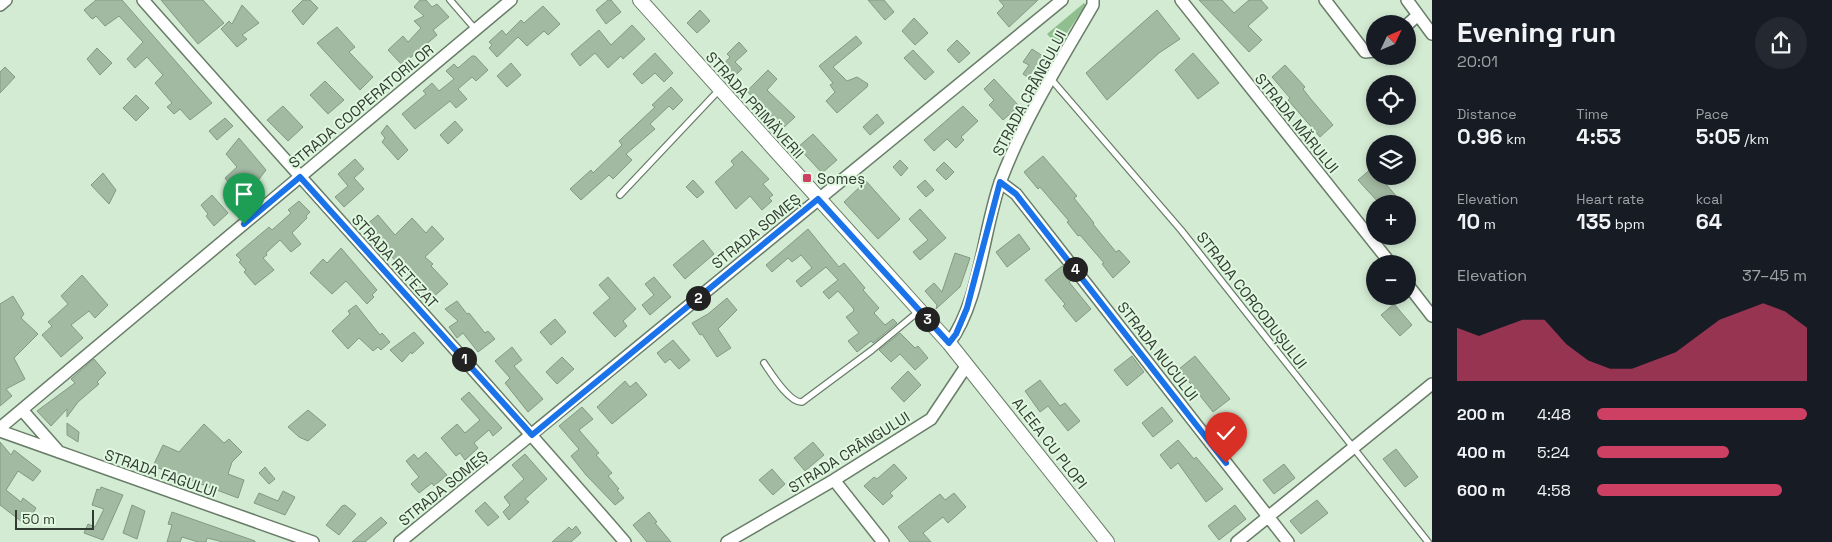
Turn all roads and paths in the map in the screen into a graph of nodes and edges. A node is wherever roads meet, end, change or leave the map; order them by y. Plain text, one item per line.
1 (6, 0) edge
2 (143, 0) edge
3 (450, 0) edge
4 (511, 0) edge
5 (640, 0) edge
6 (1062, 0) edge
7 (1093, 0) edge
8 (1181, 0) edge
9 (1325, 0) edge
10 (1406, 0) edge
11 (0, 5) edge
12 (1418, 15) joint
13 (476, 30) junction
14 (1432, 34) edge
15 (1366, 52) edge
16 (1050, 79) junction
17 (720, 89) junction
18 (300, 177) junction
19 (1000, 182) junction
20 (620, 195) dead end
21 (818, 199) junction
22 (1384, 255) edge
23 (1416, 295) edge
24 (920, 311) junction
25 (1432, 316) edge
26 (949, 343) junction
27 (764, 363) dead end
28 (967, 365) junction
29 (1432, 384) edge
30 (22, 410) junction
31 (0, 430) edge
32 (532, 435) junction
33 (1353, 448) junction
34 (59, 452) junction
35 (834, 480) junction
36 (1268, 516) junction
37 (730, 541) edge
38 (313, 542) edge
39 (400, 542) edge
40 (625, 542) edge
41 (883, 542) edge
42 (1107, 542) edge
43 (1237, 542) edge
44 (1288, 542) edge
45 (1428, 542) edge

1 - 11 street
2 - 18 street, STRADA RETEZAT
3 - 13 lane
4 - 13 street, STRADA COOPERATORILOR
5 - 17 street, STRADA PRIMĂVERII
6 - 21 street, STRADA SOMEȘ
7 - 16 street, STRADA CRÂNGULUI
8 - 22 street, STRADA MĂRULUI
9 - 15 street
10 - 12 street
12 - 14 street
13 - 18 street, STRADA COOPERATORILOR
16 - 19 street, STRADA CRÂNGULUI
16 - 33 lane, STRADA CORCODUȘULUI
17 - 20 lane
17 - 21 street, STRADA PRIMĂVERII
18 - 30 street, STRADA COOPERATORILOR
18 - 32 street, STRADA RETEZAT
19 - 26 street, STRADA CRÂNGULUI
19 - 36 street, STRADA NUCULUI
21 - 24 street, STRADA PRIMĂVERII
21 - 32 street, STRADA SOMEȘ
23 - 25 street
24 - 26 street, STRADA PRIMĂVERII
24 - 27 lane
26 - 28 street, STRADA PRIMĂVERII
28 - 35 street, STRADA CRÂNGULUI
28 - 42 street, ALEEA CU PLOPI
29 - 33 street
30 - 31 street, STRADA COOPERATORILOR
30 - 34 street
31 - 34 street, STRADA FAGULUI
32 - 39 street, STRADA SOMEȘ
32 - 40 street, STRADA RETEZAT
33 - 36 street
33 - 45 lane, STRADA CORCODUȘULUI
34 - 38 street, STRADA FAGULUI
35 - 37 street, STRADA CRÂNGULUI
35 - 41 street
36 - 43 street
36 - 44 street, STRADA NUCULUI

